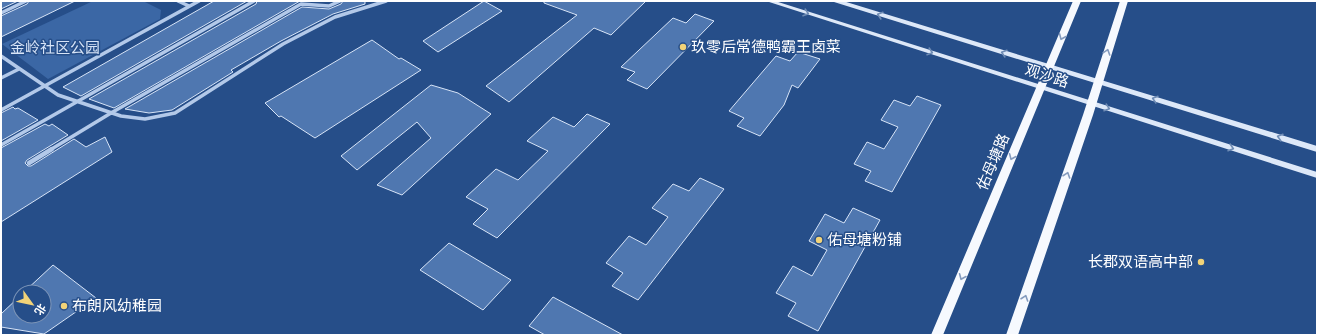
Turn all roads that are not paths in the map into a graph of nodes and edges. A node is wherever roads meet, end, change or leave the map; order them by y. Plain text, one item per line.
1 (26, 1) edge
2 (178, 1) edge
3 (199, 1) edge
4 (254, 1) edge
5 (340, 1) edge
6 (386, 1) edge
7 (769, 1) edge
8 (836, 1) edge
9 (1077, 1) edge
10 (1124, 1) edge
11 (189, 6) junction
12 (1, 13) edge
13 (1, 56) edge
14 (1050, 67) junction
15 (19, 69) junction
16 (1, 78) edge
17 (1098, 82) junction
18 (46, 86) junction
19 (1041, 87) junction
20 (77, 102) junction
21 (1092, 104) junction
22 (1, 110) edge
23 (111, 113) junction
24 (1, 145) edge
25 (1317, 149) edge
26 (29, 163) dead end
27 (1317, 175) edge
28 (937, 335) edge
29 (1012, 335) edge

1 - 12 street
2 - 11 street
3 - 11 street
4 - 20 street
5 - 23 street
6 - 23 street
7 -> 19 main road, 观沙路
14 -> 8 main road, 观沙路
9 -> 14 main road, 佑母塘路
17 -> 10 main road
11 - 18 street
13 - 15 street
14 - 17 main road, 观沙路
14 - 19 main road, 佑母塘路
15 - 16 street
15 - 18 street
17 - 21 main road
25 -> 17 main road, 观沙路
18 - 20 street
18 - 22 street
19 - 21 main road, 观沙路
19 -> 28 main road, 佑母塘路
20 - 23 street
20 - 24 street
21 -> 27 main road, 观沙路
29 -> 21 main road
23 - 26 street

